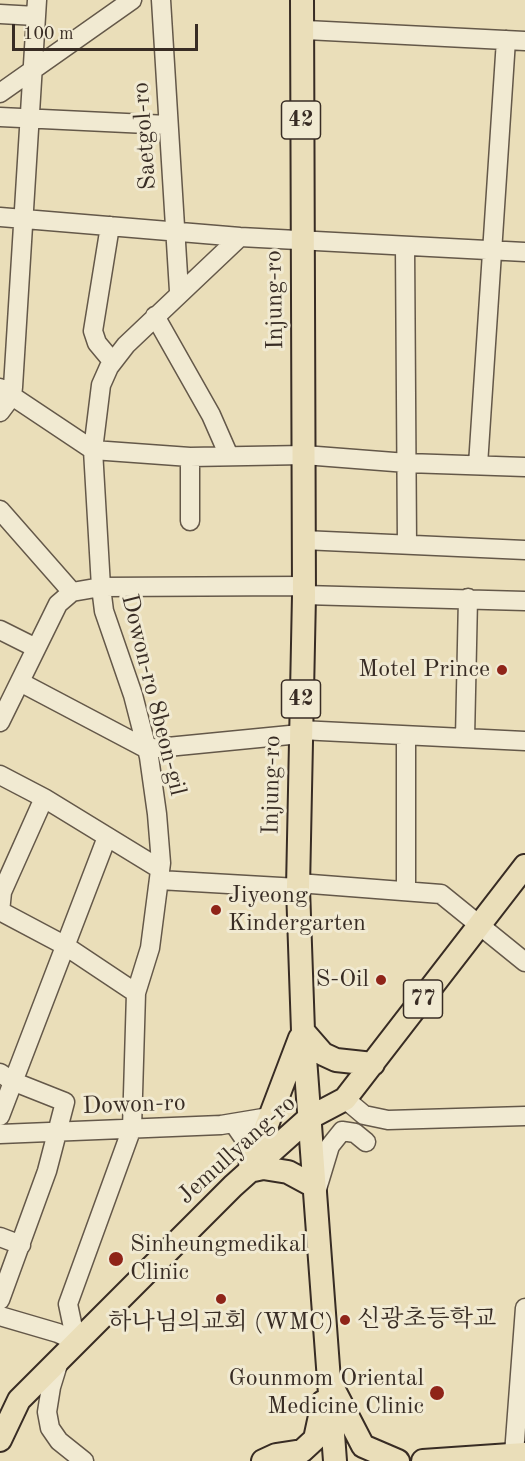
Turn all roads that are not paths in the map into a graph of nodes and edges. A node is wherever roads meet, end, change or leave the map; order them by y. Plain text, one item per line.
1 (132, 0) edge
2 (161, 0) edge
3 (37, 8) edge
4 (0, 14) edge
5 (299, 14) edge
6 (506, 40) junction
7 (525, 41) edge
8 (34, 69) junction
9 (0, 93) edge
10 (0, 117) edge
11 (30, 118) junction
12 (168, 125) junction
13 (0, 218) edge
14 (24, 220) junction
15 (110, 226) junction
16 (176, 232) junction
17 (240, 237) junction
18 (301, 238) junction
19 (405, 246) junction
20 (491, 251) junction
21 (525, 252) edge
22 (179, 291) junction
23 (155, 316) junction
24 (112, 361) junction
25 (6, 392) edge
26 (0, 412) edge
27 (93, 450) junction
28 (304, 455) junction
29 (229, 456) junction
30 (190, 457) junction
31 (407, 463) junction
32 (478, 465) junction
33 (525, 466) edge
34 (0, 510) edge
35 (190, 521) dead end
36 (303, 540) junction
37 (407, 544) junction
38 (525, 550) edge
39 (101, 587) junction
40 (303, 590) junction
41 (72, 592) junction
42 (468, 598) junction
43 (525, 601) edge
44 (0, 630) edge
45 (36, 648) junction
46 (20, 682) junction
47 (0, 722) edge
48 (300, 732) junction
49 (406, 736) junction
50 (465, 738) junction
51 (525, 741) edge
52 (147, 749) junction
53 (0, 775) edge
54 (44, 798) junction
55 (106, 837) junction
56 (525, 866) edge
57 (160, 874) junction
58 (298, 885) junction
59 (406, 890) junction
60 (0, 911) edge
61 (479, 924) junction
62 (64, 945) junction
63 (525, 962) edge
64 (136, 993) junction
65 (303, 1031) junction
66 (373, 1065) junction
67 (6, 1077) edge
68 (345, 1100) junction
69 (0, 1116) edge
70 (525, 1116) edge
71 (270, 1118) junction
72 (309, 1118) junction
73 (234, 1124) junction
74 (132, 1128) junction
75 (59, 1132) junction
76 (0, 1134) edge
77 (366, 1142) dead end
78 (249, 1171) junction
79 (315, 1191) junction
80 (0, 1237) edge
81 (21, 1245) junction
82 (0, 1300) edge
83 (525, 1308) edge
84 (0, 1316) edge
85 (76, 1342) junction
86 (59, 1361) junction
87 (329, 1381) junction
88 (9, 1404) edge
89 (0, 1440) edge
90 (520, 1454) edge
91 (84, 1461) edge
92 (263, 1461) edge
93 (335, 1461) edge
94 (398, 1461) edge
95 (423, 1461) edge

1 - 8 street
2 - 12 street, Saetgol-ro
3 - 4 street
3 - 8 street
5 - 6 street
5 - 18 main road, Injung-ro / 42
6 - 7 street
6 - 20 street
8 - 9 street
8 - 11 street
10 - 11 street
11 - 12 street
11 - 14 street
12 - 16 street, Saetgol-ro
13 - 14 street
14 - 15 street
14 - 25 street
15 - 16 street
15 - 24 street
16 - 17 street
16 - 22 street, Saetgol-ro
17 - 18 street
17 - 22 street
18 - 19 street
18 - 28 main road, Injung-ro / 42
19 - 20 street
19 - 31 street
20 - 21 street
20 - 32 street
22 - 23 street
23 - 24 street
23 - 29 street
24 - 27 street, Dowon-ro 8beon-gil
25 - 26 street
25 - 27 street
27 - 30 street
27 - 39 street, Dowon-ro 8beon-gil
28 - 29 street
28 - 31 street
28 - 36 main road, Injung-ro / 42
29 - 30 street
30 - 35 street
31 - 32 street
31 - 37 street
32 - 33 street
34 - 41 street
36 - 37 street
36 - 40 main road, Injung-ro / 42
37 - 38 street
39 - 40 street
39 - 41 street
39 - 52 street, Dowon-ro 8beon-gil
40 - 42 street
40 - 48 main road, Injung-ro / 42
41 - 45 street
42 - 43 street
42 - 50 street
44 - 45 street
45 - 46 street
46 - 47 street
46 - 52 street
48 - 49 street
48 - 52 street
48 - 58 main road, Injung-ro / 42
49 - 50 street
49 - 59 street
50 - 51 street
52 - 57 street, Dowon-ro 8beon-gil
53 - 54 street
54 - 55 street
54 - 60 street
55 - 57 street
55 - 62 street
56 - 61 main road, Jemullyang-ro / 77
57 - 58 street
57 - 64 street, Dowon-ro 8beon-gil
58 - 59 street
58 - 65 main road, Injung-ro / 42
59 - 61 street
60 - 62 street
61 - 63 street
61 - 66 main road, Jemullyang-ro / 77
62 - 64 street
62 - 67 street
64 - 74 street, Dowon-ro 8beon-gil
65 - 66 main road
65 - 71 main road
65 - 72 main road, Injung-ro / 42
66 - 68 main road, Jemullyang-ro / 77
67 - 69 street
67 - 75 street
68 - 70 street
68 - 72 main road, Jemullyang-ro / 77
71 - 73 street, Dowon-ro
71 - 78 main road
72 - 78 main road, Jemullyang-ro
72 - 79 main road, Injung-ro / 42
73 - 74 street, Dowon-ro
73 - 78 street
74 - 75 street, Dowon-ro
74 - 85 street, Dowon-ro 8beon-gil
75 - 76 street, Dowon-ro
75 - 81 street
77 - 79 street
78 - 79 main road
78 - 85 main road, Jemullyang-ro
79 - 87 main road, Injung-ro / 42
80 - 81 street
81 - 82 street
83 - 90 street
84 - 85 street
85 - 86 main road, Jemullyang-ro
86 - 88 main road, Jemullyang-ro
86 - 91 street
87 - 92 main road
87 - 93 main road, Injung-ro / 42
87 - 94 main road
88 - 89 main road, Jemullyang-ro
90 - 95 main road

